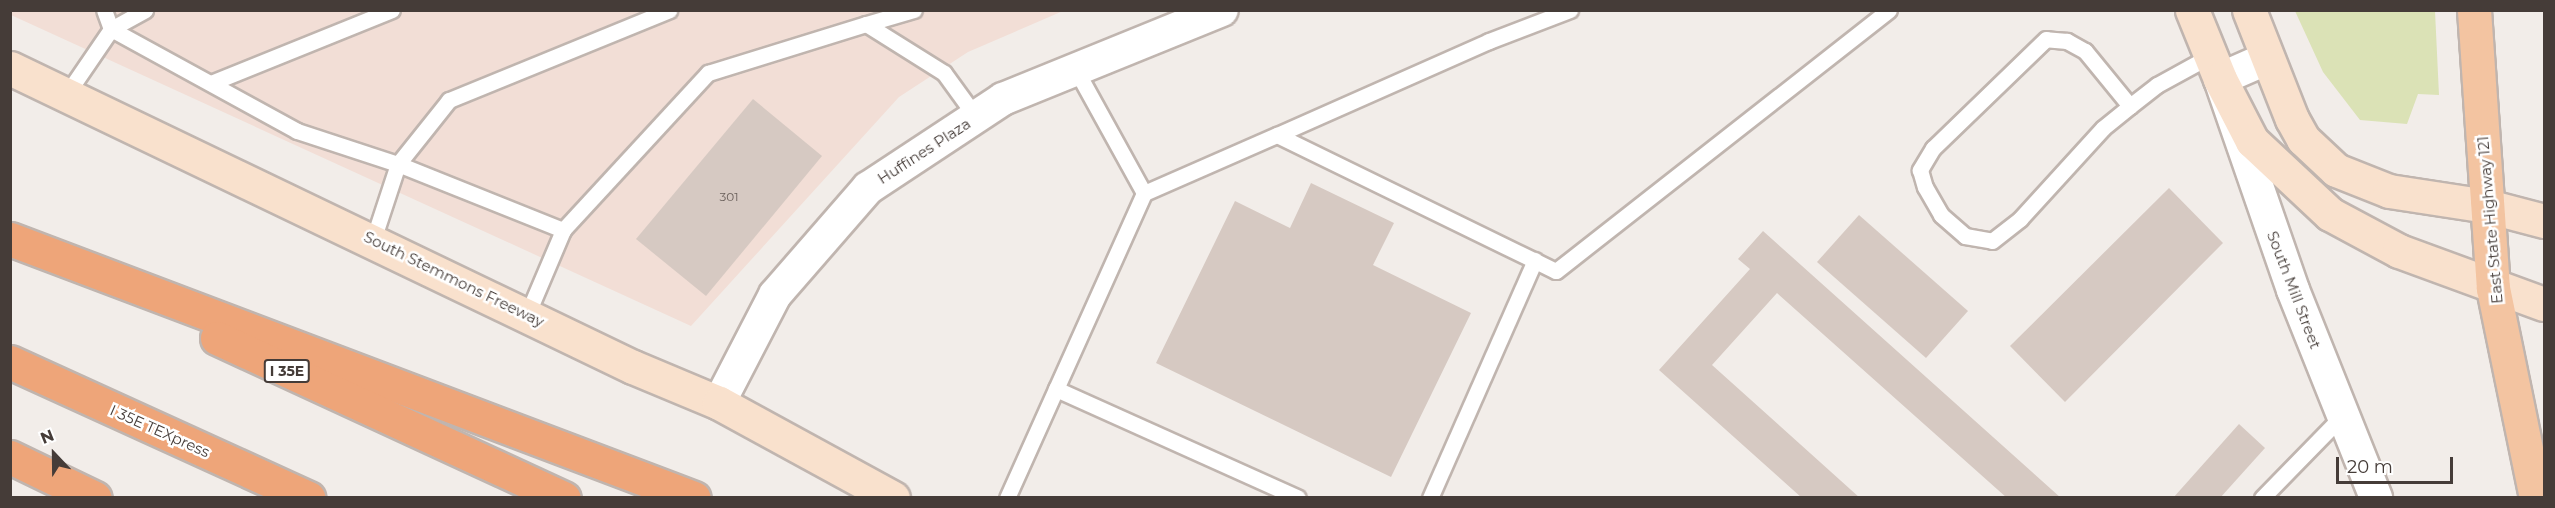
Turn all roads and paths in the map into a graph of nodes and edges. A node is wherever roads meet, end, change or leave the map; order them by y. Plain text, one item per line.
1 (104, 10) edge
2 (145, 10) edge
3 (392, 10) edge
4 (669, 10) edge
5 (914, 10) edge
6 (1570, 10) edge
7 (1889, 10) edge
8 (2192, 10) edge
9 (2249, 10) edge
10 (2474, 10) edge
11 (1219, 11) edge
12 (866, 24) junction
13 (111, 29) junction
14 (2268, 58) junction
15 (10, 68) edge
16 (2215, 68) junction
17 (1076, 70) junction
18 (211, 83) junction
19 (66, 95) junction
20 (2130, 106) junction
21 (976, 117) junction
22 (1277, 135) junction
23 (398, 164) junction
24 (1144, 193) junction
25 (2487, 206) junction
26 (2544, 221) edge
27 (563, 230) junction
28 (10, 239) edge
29 (373, 240) junction
30 (10, 244) edge
31 (1535, 260) junction
32 (2493, 288) junction
33 (2544, 304) edge
34 (527, 315) junction
35 (10, 362) edge
36 (1056, 389) junction
37 (719, 403) junction
38 (2343, 416) junction
39 (10, 457) edge
40 (95, 498) edge
41 (309, 498) edge
42 (564, 498) edge
43 (694, 498) edge
44 (893, 498) edge
45 (1006, 498) edge
46 (1298, 498) edge
47 (1430, 498) edge
48 (2262, 498) edge
49 (2376, 498) edge
50 (2536, 498) edge

1 - 13 lane
2 - 13 lane
3 - 18 lane
4 - 23 lane
5 - 12 lane
6 - 22 lane
7 - 31 lane
8 - 16 main road, South Mill Street
9 - 14 main road
10 - 25 main road, East State Highway 121
11 - 17 street, Huffines Plaza
12 - 21 lane
12 - 27 lane
13 - 18 lane
13 - 19 lane
14 - 16 street
14 - 25 main road
15 - 19 main road, South Stemmons Freeway
16 - 20 lane
16 - 32 main road, South Mill Street
16 - 38 street, South Mill Street
17 - 21 street, Huffines Plaza
17 - 24 lane
18 - 23 lane
19 - 29 main road, South Stemmons Freeway
20 - 20 lane
21 - 37 street, Huffines Plaza
22 - 24 lane
22 - 31 lane
23 - 27 lane
23 - 29 lane
24 - 36 lane
25 - 26 main road
25 - 32 main road, East State Highway 121
27 - 34 lane
28 - 43 highway
29 - 34 main road, South Stemmons Freeway
30 - 42 highway, I 35E
31 - 47 lane
32 - 33 main road, South Mill Street
32 - 50 main road, East State Highway 121
34 - 37 main road, South Stemmons Freeway
35 - 41 highway, I 35E TEXpress
36 - 45 lane
36 - 46 lane
37 - 44 main road, South Stemmons Freeway
38 - 48 lane
38 - 49 street, South Mill Street
39 - 40 highway

